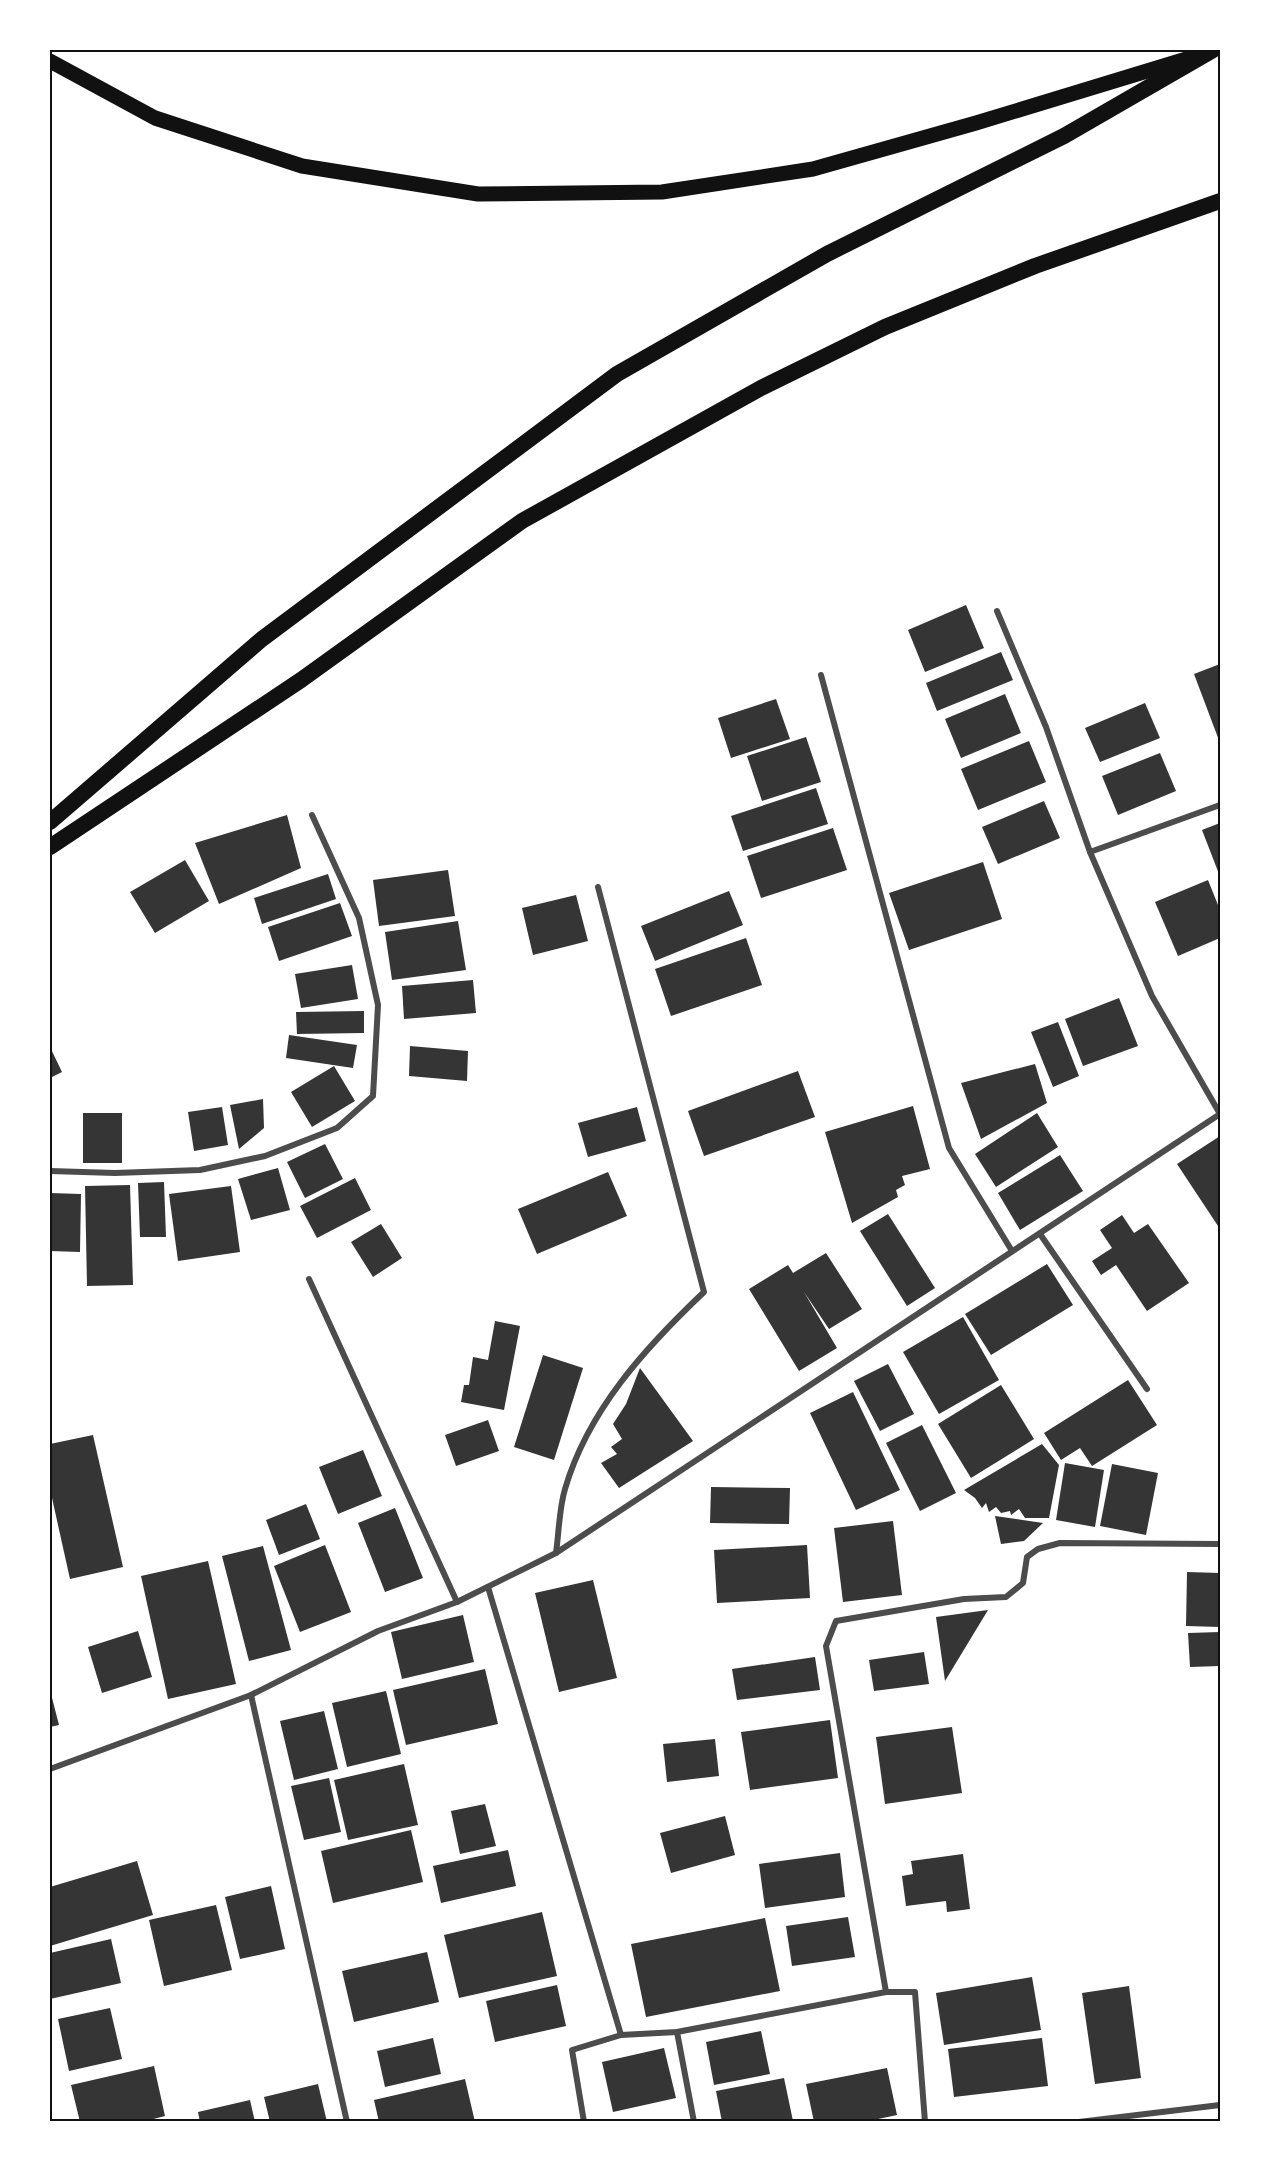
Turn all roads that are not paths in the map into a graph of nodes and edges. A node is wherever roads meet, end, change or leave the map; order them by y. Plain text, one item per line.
1 (1211, 51) edge
2 (50, 61) edge
3 (1221, 201) edge
4 (997, 611) dead end
5 (821, 675) dead end
6 (1221, 806) edge
7 (312, 815) dead end
8 (50, 822) edge
9 (50, 847) edge
10 (1090, 852) junction
11 (598, 886) dead end
12 (1220, 1114) edge
13 (50, 1171) edge
14 (1040, 1234) junction
15 (1012, 1251) junction
16 (309, 1280) dead end
17 (1147, 1389) dead end
18 (1221, 1544) edge
19 (556, 1553) junction
20 (488, 1587) junction
21 (457, 1602) junction
22 (251, 1695) junction
23 (50, 1769) edge
24 (886, 1992) junction
25 (677, 2032) junction
26 (621, 2035) junction
27 (1221, 2105) edge
28 (347, 2121) edge
29 (584, 2121) edge
30 (694, 2121) edge
31 (924, 2121) edge
32 (1079, 2121) edge

1 - 2 main road
1 - 8 highway
3 - 9 highway
4 - 10 street
5 - 15 street
6 - 10 street
7 - 13 street
10 - 12 street
11 - 19 street
12 - 14 street
14 - 15 street
14 - 17 street
15 - 19 street
16 - 21 street
18 - 24 street
19 - 20 street
20 - 21 street
20 - 26 street
21 - 22 street
22 - 23 street
22 - 28 street
24 - 25 street
24 - 31 street
25 - 26 street
25 - 30 street
26 - 29 street
27 - 32 street

